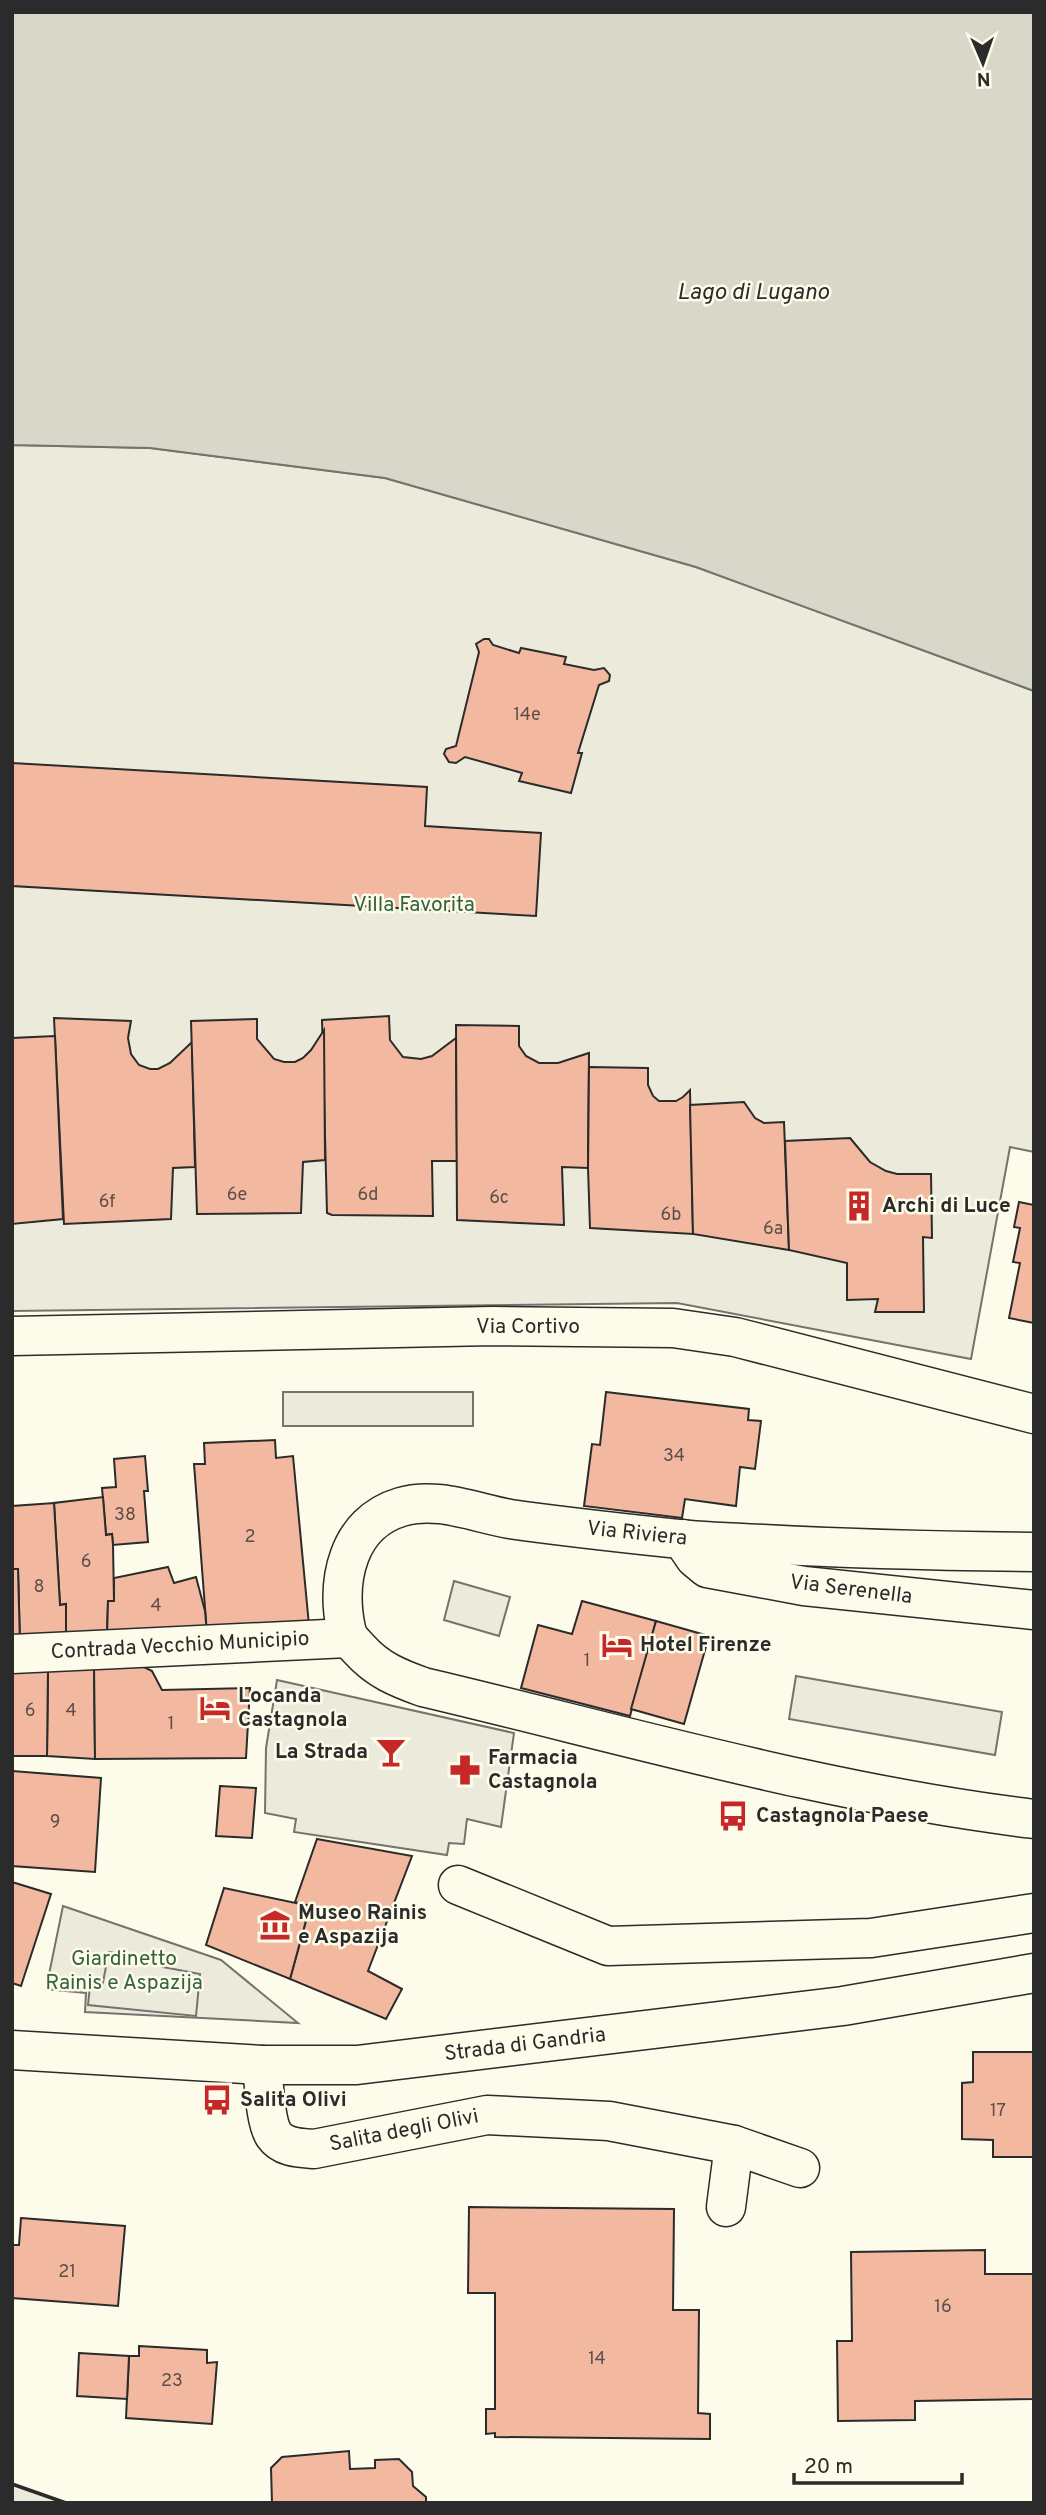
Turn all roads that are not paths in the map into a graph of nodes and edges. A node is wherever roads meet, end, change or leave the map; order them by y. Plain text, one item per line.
1 (12, 1336) edge
2 (1034, 1414) edge
3 (682, 1539) junction
4 (1034, 1552) edge
5 (1034, 1610) edge
6 (348, 1639) junction
7 (12, 1654) edge
8 (1034, 1819) edge
9 (458, 1885) dead end
10 (1034, 1913) edge
11 (1034, 1973) edge
12 (12, 2050) edge
13 (262, 2065) junction
14 (734, 2145) junction
15 (800, 2168) dead end
16 (726, 2207) dead end

1 - 2 main road, Via Cortivo
3 - 4 main road, Via Riviera
3 - 5 main road, Via Serenella
3 - 6 main road, Via Riviera
6 - 7 main road, Contrada Vecchio Municipio
6 - 8 main road
9 - 10 main road
11 - 13 main road, Strada di Gandria
12 - 13 main road, Strada di Gandria
13 - 14 main road, Salita degli Olivi
14 - 15 main road, Salita degli Olivi
14 - 16 main road

